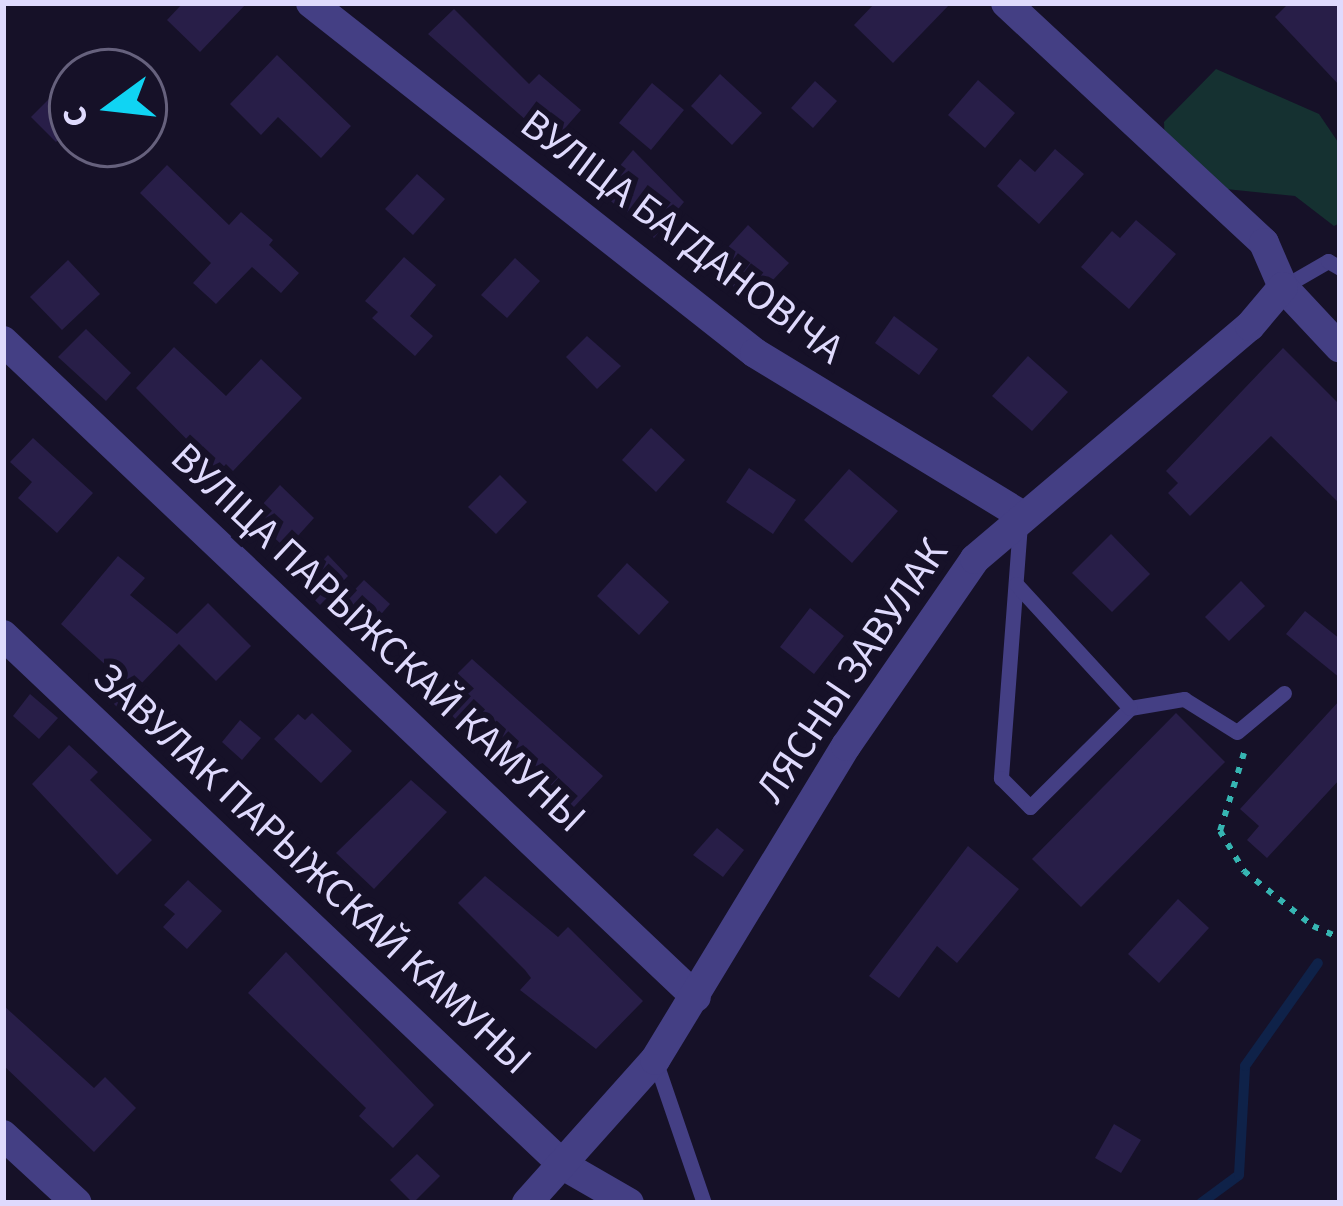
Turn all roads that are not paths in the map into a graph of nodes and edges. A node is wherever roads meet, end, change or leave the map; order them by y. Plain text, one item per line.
1 (310, 3) edge
2 (1006, 3) edge
3 (1340, 268) edge
4 (1282, 287) junction
5 (3, 341) edge
6 (1340, 348) edge
7 (1021, 515) junction
8 (1016, 584) junction
9 (3, 634) edge
10 (1284, 694) dead end
11 (1130, 708) junction
12 (695, 997) junction
13 (655, 1060) junction
14 (3, 1135) edge
15 (563, 1165) junction
16 (77, 1203) edge
17 (527, 1203) edge
18 (628, 1203) edge
19 (704, 1203) edge

1 - 7 street, ВУЛІЦА БАГДАНОВІЧА
2 - 4 street
3 - 4 lane
4 - 6 street
4 - 7 street, ЛЯСНЫ ЗАВУЛАК
5 - 12 street, ВУЛІЦА ПАРЫЖСКАЙ КАМУНЫ
7 - 8 lane
7 - 12 street, ЛЯСНЫ ЗАВУЛАК
8 - 11 lane
8 - 11 lane
9 - 15 street, ЗАВУЛАК ПАРЫЖСКАЙ КАМУНЫ
10 - 11 lane
12 - 13 street, ЛЯСНЫ ЗАВУЛАК
13 - 15 street, ЛЯСНЫ ЗАВУЛАК
13 - 19 lane
14 - 16 street
15 - 17 street, ЛЯСНЫ ЗАВУЛАК
15 - 18 street

